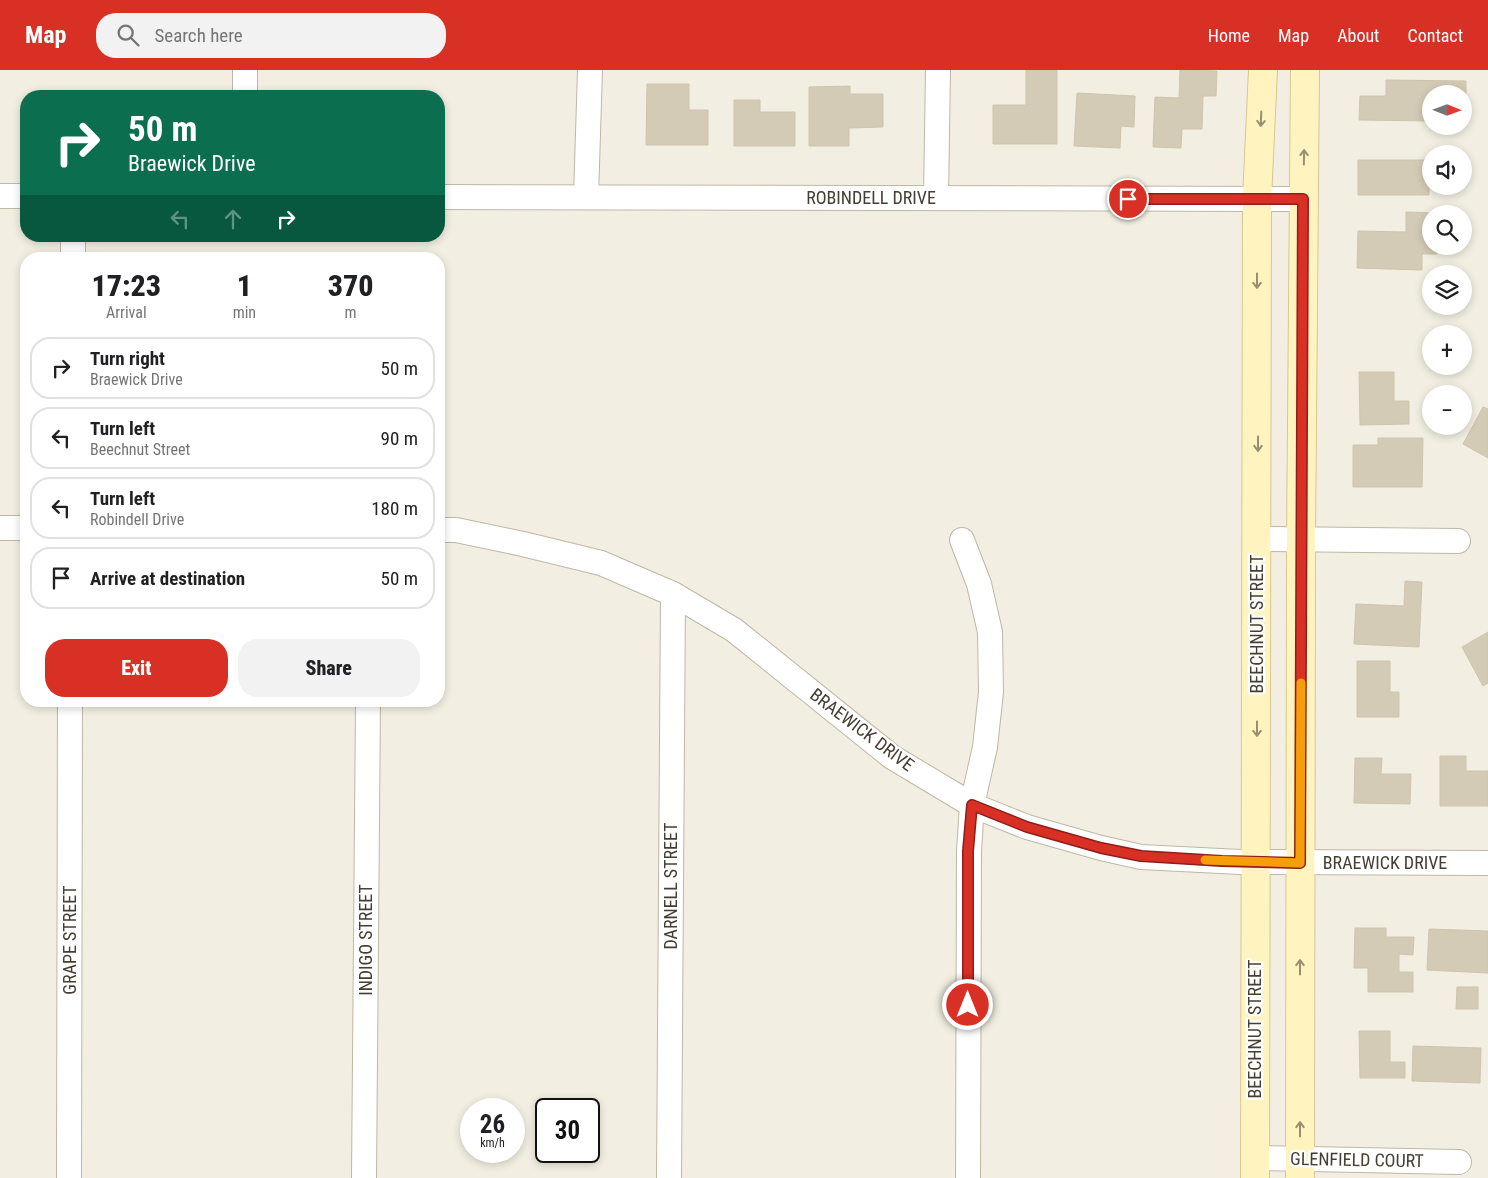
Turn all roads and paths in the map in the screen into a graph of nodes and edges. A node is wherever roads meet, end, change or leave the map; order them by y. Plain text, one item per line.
1 (245, 70) edge
2 (590, 70) edge
3 (938, 70) edge
4 (1263, 70) edge
5 (1305, 70) edge
6 (245, 90) edge
7 (0, 196) edge
8 (20, 196) edge
9 (445, 197) edge
10 (586, 197) junction
11 (936, 198) junction
12 (1257, 199) junction
13 (1303, 199) junction
14 (0, 528) edge
15 (20, 528) edge
16 (445, 530) edge
17 (1258, 539) junction
18 (962, 540) dead end
19 (1301, 540) junction
20 (1458, 541) dead end
21 (673, 594) junction
22 (70, 707) edge
23 (368, 707) edge
24 (972, 805) junction
25 (1256, 862) junction
26 (1300, 863) junction
27 (1488, 863) edge
28 (1459, 1162) dead end
29 (1255, 1168) edge
30 (1300, 1168) edge
31 (69, 1178) edge
32 (364, 1178) edge
33 (668, 1178) edge
34 (968, 1178) edge

1 - 6 street
2 - 10 street
3 - 11 street
4 -> 12 main road, BEECHNUT STREET
13 -> 5 main road
7 - 8 street
9 - 10 street, ROBINDELL DRIVE
10 - 11 street, ROBINDELL DRIVE
11 - 12 street, ROBINDELL DRIVE
12 - 13 street, ROBINDELL DRIVE
12 -> 17 main road, BEECHNUT STREET
13 - 19 main road
14 - 15 street
16 - 21 street, BRAEWICK DRIVE
17 - 19 street
17 -> 25 main road, BEECHNUT STREET
18 - 24 street
19 - 20 street
19 - 26 main road
21 - 24 street, BRAEWICK DRIVE
21 - 33 street, DARNELL STREET
22 - 31 street, GRAPE STREET
23 - 32 street, INDIGO STREET
24 - 25 street, BRAEWICK DRIVE
24 - 34 street
25 - 26 street, BRAEWICK DRIVE
25 - 29 main road, BEECHNUT STREET
26 - 27 street, BRAEWICK DRIVE
30 -> 26 main road
28 - 30 street, GLENFIELD COURT
29 - 30 street, GLENFIELD COURT

